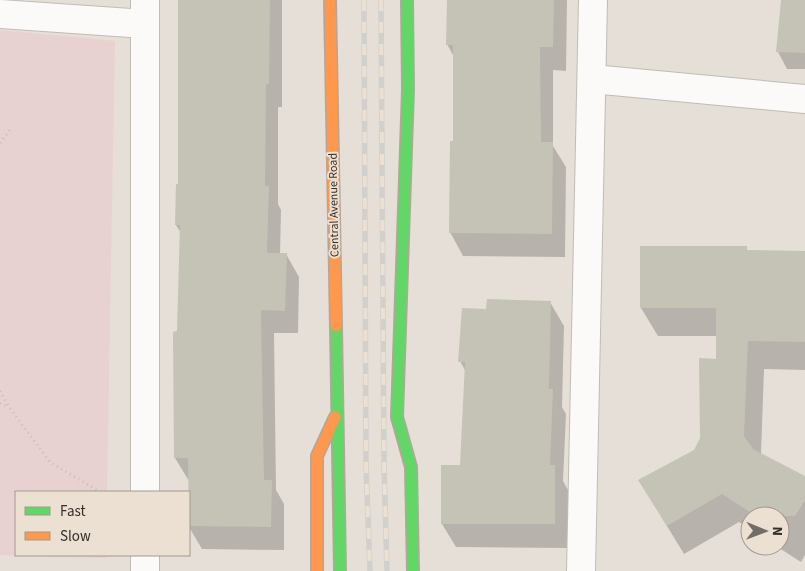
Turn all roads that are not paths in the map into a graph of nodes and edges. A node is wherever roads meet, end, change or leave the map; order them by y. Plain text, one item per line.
1 (330, 0) edge
2 (407, 0) edge
3 (593, 0) edge
4 (144, 12) edge
5 (0, 14) edge
6 (592, 79) junction
7 (805, 99) edge
8 (338, 411) junction
9 (397, 417) junction
10 (398, 465) dead end
11 (145, 491) edge
12 (145, 556) edge
13 (145, 571) edge
14 (317, 571) edge
15 (340, 571) edge
16 (413, 571) edge
17 (581, 571) edge

1 - 8 main road, Central Avenue Road
2 - 9 main road
3 - 6 street
4 - 5 street
4 - 11 street
6 - 7 street
6 - 17 street
8 - 14 main road, Central Avenue Road
8 - 15 main road, Central Avenue Road
9 - 10 main road
9 - 16 main road
12 - 13 street

